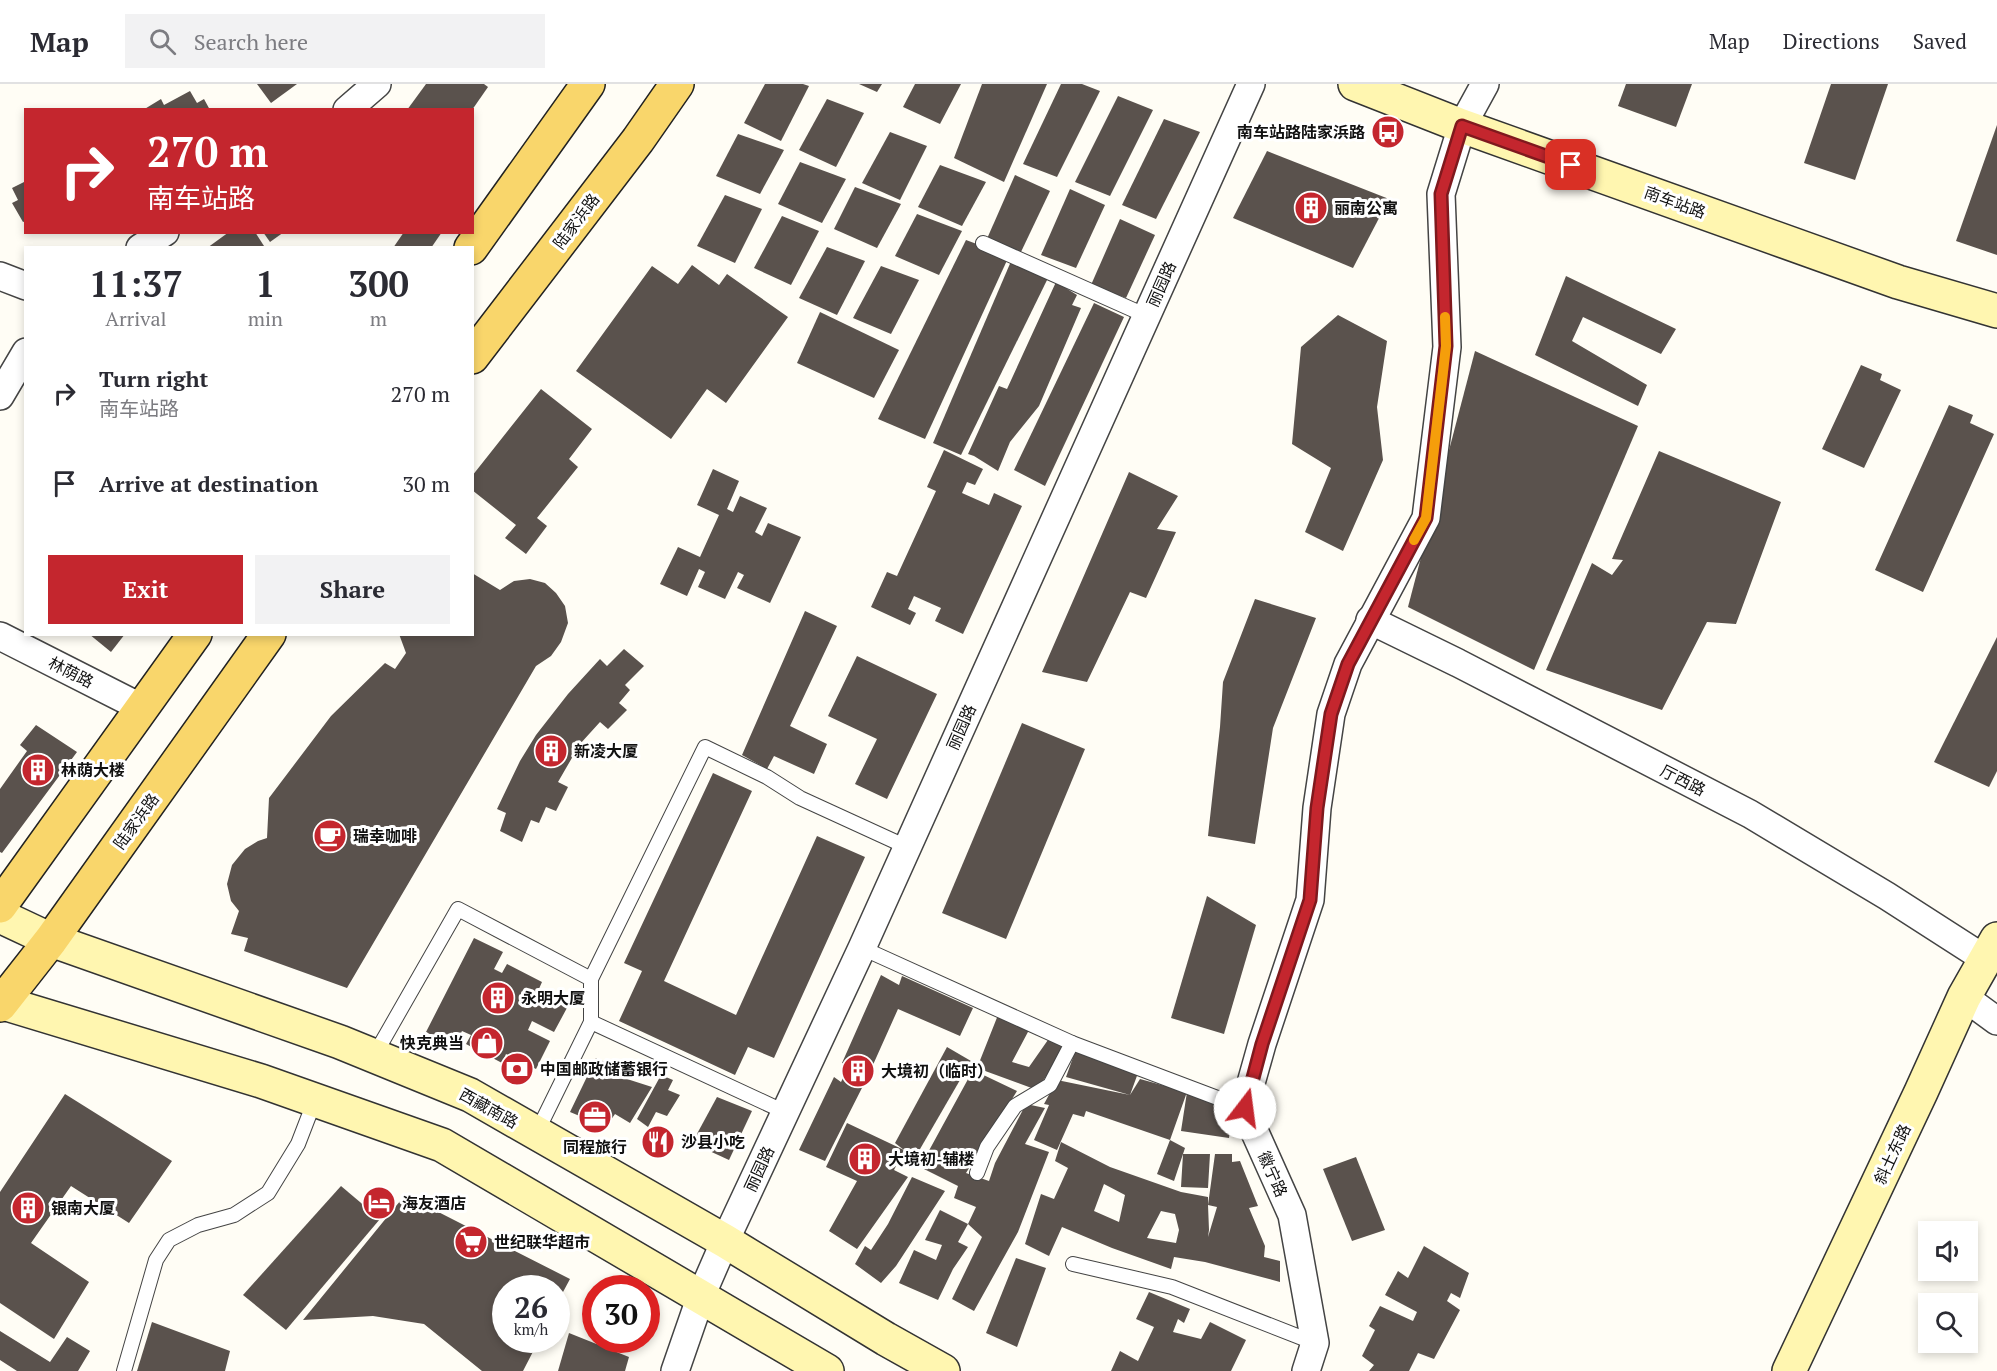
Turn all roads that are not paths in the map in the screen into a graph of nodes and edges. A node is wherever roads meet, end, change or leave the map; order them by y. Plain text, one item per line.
1 (377, 84) edge
2 (588, 84) edge
3 (677, 84) edge
4 (1251, 84) edge
5 (1356, 84) edge
6 (1485, 84) edge
7 (349, 108) edge
8 (1462, 126) junction
9 (162, 234) edge
10 (983, 243) dead end
11 (143, 246) edge
12 (472, 246) edge
13 (0, 276) edge
14 (24, 285) edge
15 (1997, 311) edge
16 (1146, 316) junction
17 (474, 354) edge
18 (24, 355) edge
19 (0, 396) edge
20 (1370, 620) junction
21 (0, 636) edge
22 (194, 636) edge
23 (268, 636) edge
24 (142, 708) junction
25 (907, 847) junction
26 (0, 906) edge
27 (0, 916) edge
28 (51, 940) junction
29 (862, 948) junction
30 (1991, 949) edge
31 (591, 979) junction
32 (1964, 997) junction
33 (1, 1003) edge
34 (1997, 1020) edge
35 (591, 1022) junction
36 (1072, 1043) junction
37 (375, 1056) junction
38 (315, 1100) junction
39 (1245, 1108) junction
40 (785, 1112) junction
41 (537, 1134) junction
42 (977, 1173) dead end
43 (725, 1241) junction
44 (1073, 1264) dead end
45 (701, 1296) junction
46 (1315, 1343) junction
47 (124, 1371) edge
48 (675, 1371) edge
49 (827, 1371) edge
50 (944, 1371) edge
51 (1306, 1371) edge
52 (1789, 1371) edge

1 - 7 street
2 - 12 main road
3 - 17 main road, 陆家浜路
4 - 16 street, 丽园路
5 - 8 main road, 南车站路
6 - 8 street
8 - 15 main road, 南车站路
8 - 20 street
9 - 11 street
10 - 16 lane
13 - 14 street
16 - 25 street, 丽园路
18 - 19 street
20 - 30 street, 厅西路
20 - 39 street
21 - 24 street, 林荫路
22 - 24 main road
23 - 28 main road, 陆家浜路
24 - 26 main road
25 - 29 street, 丽园路
25 - 31 lane
27 - 28 main road, 西藏南路
28 - 33 main road, 陆家浜路
28 - 37 main road, 西藏南路
29 - 36 lane
29 - 40 street, 丽园路
30 - 32 main road, 斜土东路
31 - 35 lane
31 - 37 lane
32 - 34 street
32 - 52 main road, 斜土东路
33 - 38 main road
35 - 40 lane
35 - 41 lane
36 - 39 lane
36 - 42 lane
37 - 41 main road, 西藏南路
38 - 45 main road
38 - 47 lane
39 - 46 street, 徽宁路
40 - 43 street, 丽园路
41 - 43 main road, 西藏南路
43 - 45 street, 丽园路
43 - 50 main road, 西藏南路
44 - 46 lane
45 - 48 street, 丽园路
45 - 49 main road
46 - 51 street, 徽宁路

